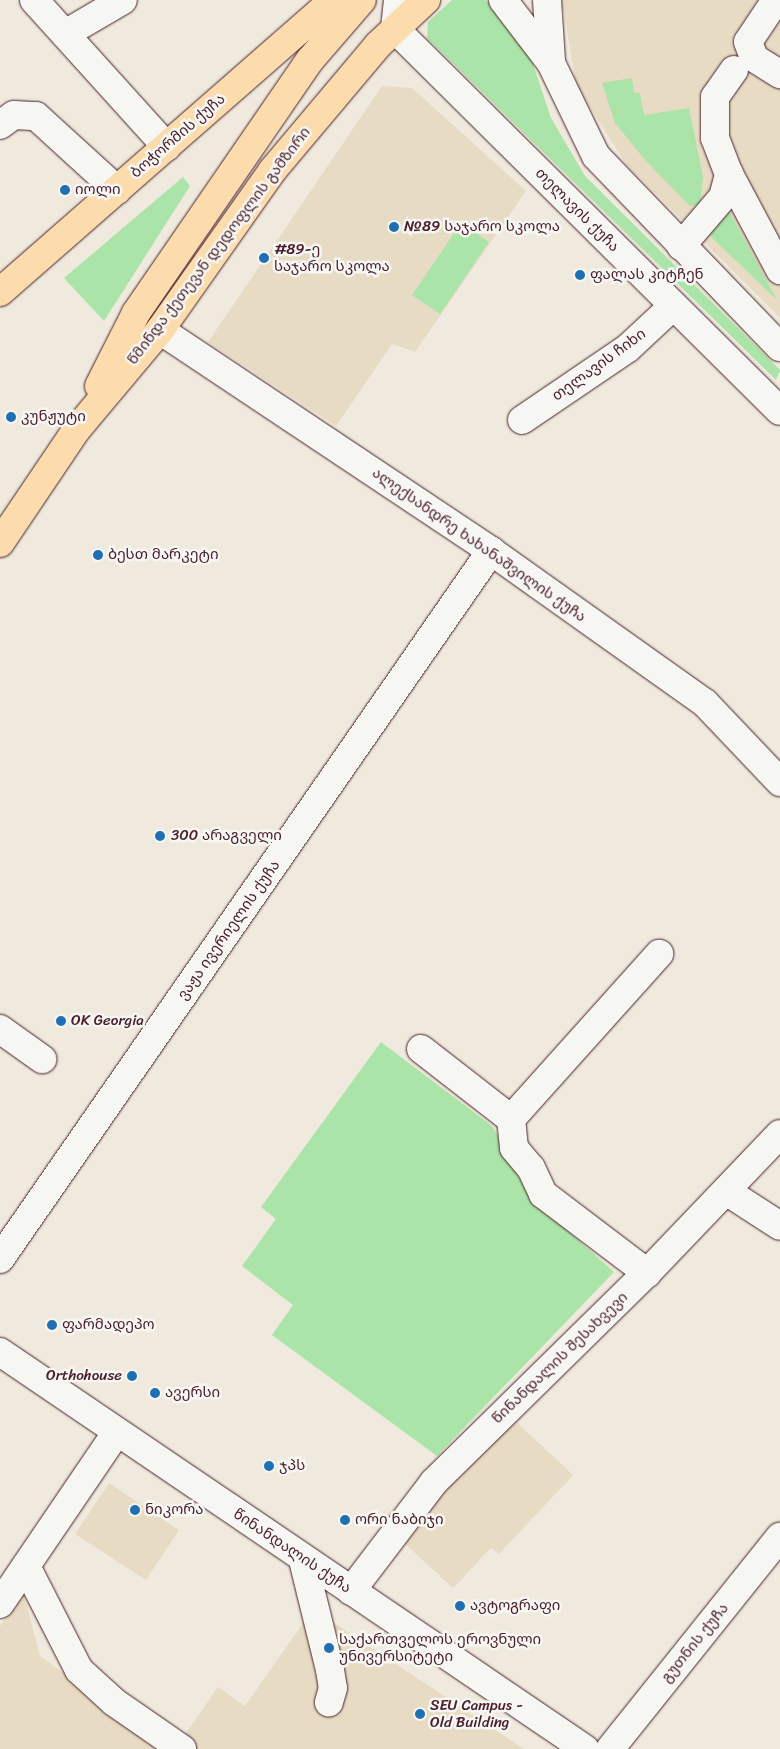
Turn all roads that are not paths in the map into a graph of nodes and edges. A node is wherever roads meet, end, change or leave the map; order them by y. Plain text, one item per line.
1 (34, 0) edge
2 (124, 0) edge
3 (333, 0) edge
4 (362, 0) edge
5 (398, 0) edge
6 (426, 0) edge
7 (503, 0) edge
8 (547, 0) edge
9 (776, 0) edge
10 (395, 29) junction
11 (65, 34) junction
12 (551, 63) junction
13 (734, 70) dead end
14 (780, 74) edge
15 (0, 125) edge
16 (167, 147) junction
17 (729, 174) junction
18 (117, 190) junction
19 (681, 246) junction
20 (780, 270) edge
21 (0, 292) edge
22 (673, 306) junction
23 (160, 330) junction
24 (780, 347) edge
25 (780, 411) edge
26 (522, 420) dead end
27 (77, 430) junction
28 (0, 543) edge
29 (491, 552) junction
30 (780, 782) edge
31 (659, 954) dead end
32 (0, 1029) edge
33 (421, 1049) dead end
34 (42, 1058) dead end
35 (511, 1119) junction
36 (780, 1134) edge
37 (726, 1191) junction
38 (780, 1226) edge
39 (0, 1259) edge
40 (647, 1273) junction
41 (0, 1352) edge
42 (117, 1432) junction
43 (780, 1537) edge
44 (304, 1560) junction
45 (26, 1566) junction
46 (351, 1591) junction
47 (0, 1604) edge
48 (329, 1702) dead end
49 (182, 1749) edge
50 (585, 1749) edge
51 (610, 1749) edge

1 - 11 street
2 - 11 street
3 - 16 main road, ბოჭორმის ქუჩა
4 - 27 main road, წმინდა ქეთევან დედოფლის გამზირი
5 - 10 street
6 - 10 main road, წმინდა ქეთევან დედოფლის გამზირი
7 - 12 street
8 - 12 street
9 - 14 street
10 - 22 street, თელავის ქუჩა
10 - 23 main road, წმინდა ქეთევან დედოფლის გამზირი
11 - 16 street
12 - 19 street
13 - 17 street
15 - 18 street
16 - 18 main road, ბოჭორმის ქუჩა
17 - 19 street
17 - 20 street
18 - 21 main road, ბოჭორმის ქუჩა
19 - 24 street
22 - 25 street, თელავის ქუჩა
22 - 26 street, თელავის ჩიხი
23 - 27 main road, წმინდა ქეთევან დედოფლის გამზირი
23 - 29 street, ალექსანდრე ხახანაშვილის ქუჩა
27 - 28 main road, წმინდა ქეთევან დედოფლის გამზირი
29 - 30 street, ალექსანდრე ხახანაშვილის ქუჩა
29 - 39 street, ვაჟა ივერიელის ქუჩა
31 - 35 street
32 - 34 street
33 - 35 street
35 - 40 street
36 - 37 street, წინანდალის შესახვევი
37 - 38 street
37 - 40 street, წინანდალის შესახვევი
40 - 46 street, წინანდალის შესახვევი
41 - 42 street, წინანდალის ქუჩა
42 - 44 street, წინანდალის ქუჩა
42 - 45 street
43 - 51 street, გუთნის ქუჩა
44 - 46 street, წინანდალის ქუჩა
44 - 48 street
45 - 47 street
45 - 49 street
46 - 50 street, წინანდალის ქუჩა

